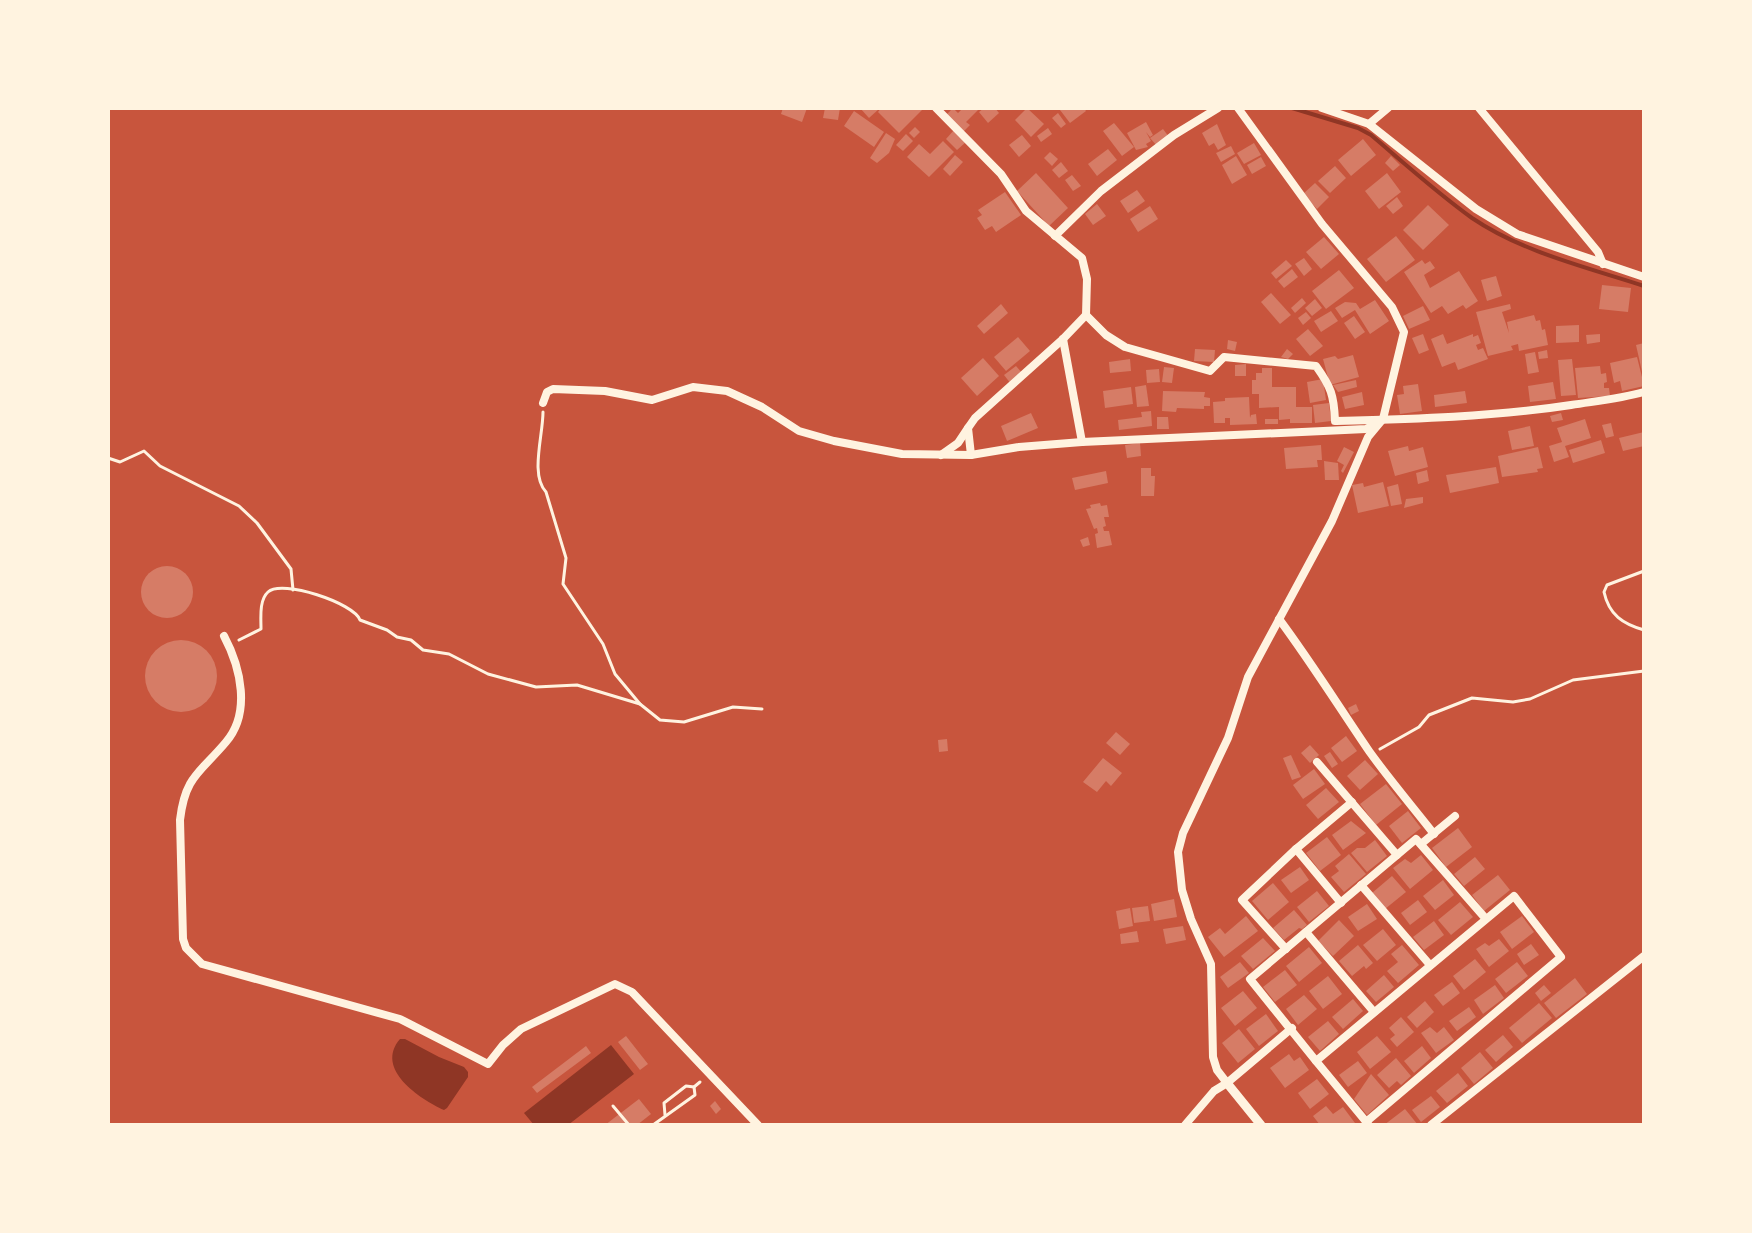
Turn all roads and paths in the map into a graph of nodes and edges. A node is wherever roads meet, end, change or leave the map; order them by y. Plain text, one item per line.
1 (667, 108) edge
2 (686, 108) edge
3 (936, 108) edge
4 (1218, 108) edge
5 (1238, 108) edge
6 (1322, 108) edge
7 (1388, 108) edge
8 (1479, 108) edge
9 (1369, 124) junction
10 (1055, 236) junction
11 (1603, 264) junction
12 (1644, 277) edge
13 (1086, 315) junction
14 (1063, 339) junction
15 (1644, 392) edge
16 (543, 403) joint
17 (1383, 419) junction
18 (968, 428) junction
19 (1082, 442) junction
20 (941, 455) junction
21 (971, 455) junction
22 (108, 458) edge
23 (1644, 571) edge
24 (293, 590) junction
25 (1279, 619) junction
26 (1644, 630) edge
27 (224, 636) dead end
28 (229, 646) junction
29 (1644, 671) edge
30 (640, 704) junction
31 (762, 709) dead end
32 (1372, 754) junction
33 (1317, 762) dead end
34 (1352, 802) junction
35 (1455, 816) dead end
36 (1434, 834) junction
37 (1421, 844) junction
38 (1296, 849) junction
39 (1397, 855) junction
40 (1361, 885) junction
41 (1341, 903) junction
42 (1486, 919) junction
43 (1306, 932) junction
44 (1286, 949) junction
45 (1644, 956) edge
46 (1430, 965) junction
47 (1374, 1012) junction
48 (1292, 1028) junction
49 (1316, 1061) junction
50 (709, 1074) junction
51 (1227, 1083) junction
52 (694, 1087) junction
53 (613, 1106) dead end
54 (665, 1115) junction
55 (1368, 1124) edge
56 (629, 1125) edge
57 (653, 1125) edge
58 (758, 1125) edge
59 (1185, 1125) edge
60 (1261, 1125) edge
61 (1431, 1125) edge

1 - 2 lane
3 - 10 street
4 - 10 street
5 - 17 street
6 - 9 street
7 - 9 street
8 - 11 street
9 - 11 street
10 - 13 street
11 - 12 street
13 - 14 street
13 - 17 street
14 - 18 street
14 - 19 street
15 - 17 street
16 - 20 street
16 - 30 path
17 - 19 street
17 - 25 street
18 - 20 street
18 - 21 street
19 - 21 street
20 - 21 street
22 - 24 path
23 - 26 path
24 - 28 path
24 - 30 path
25 - 32 street
25 - 51 street
27 - 28 street
28 - 50 street
29 - 32 path
30 - 31 path
32 - 36 street
33 - 34 street
34 - 38 street
34 - 39 street
35 - 36 street
36 - 37 street
37 - 39 street
37 - 42 street
38 - 41 street
38 - 44 street
39 - 40 street
40 - 41 street
40 - 46 street
41 - 43 street
42 - 46 street
42 - 55 street
43 - 44 street
43 - 47 street
44 - 48 street
45 - 61 street
46 - 47 street
47 - 49 street
48 - 49 street
48 - 51 street
49 - 55 street
50 - 52 path
50 - 58 street
51 - 59 street
51 - 60 street
52 - 54 path
52 - 54 path
53 - 56 path
54 - 57 path

